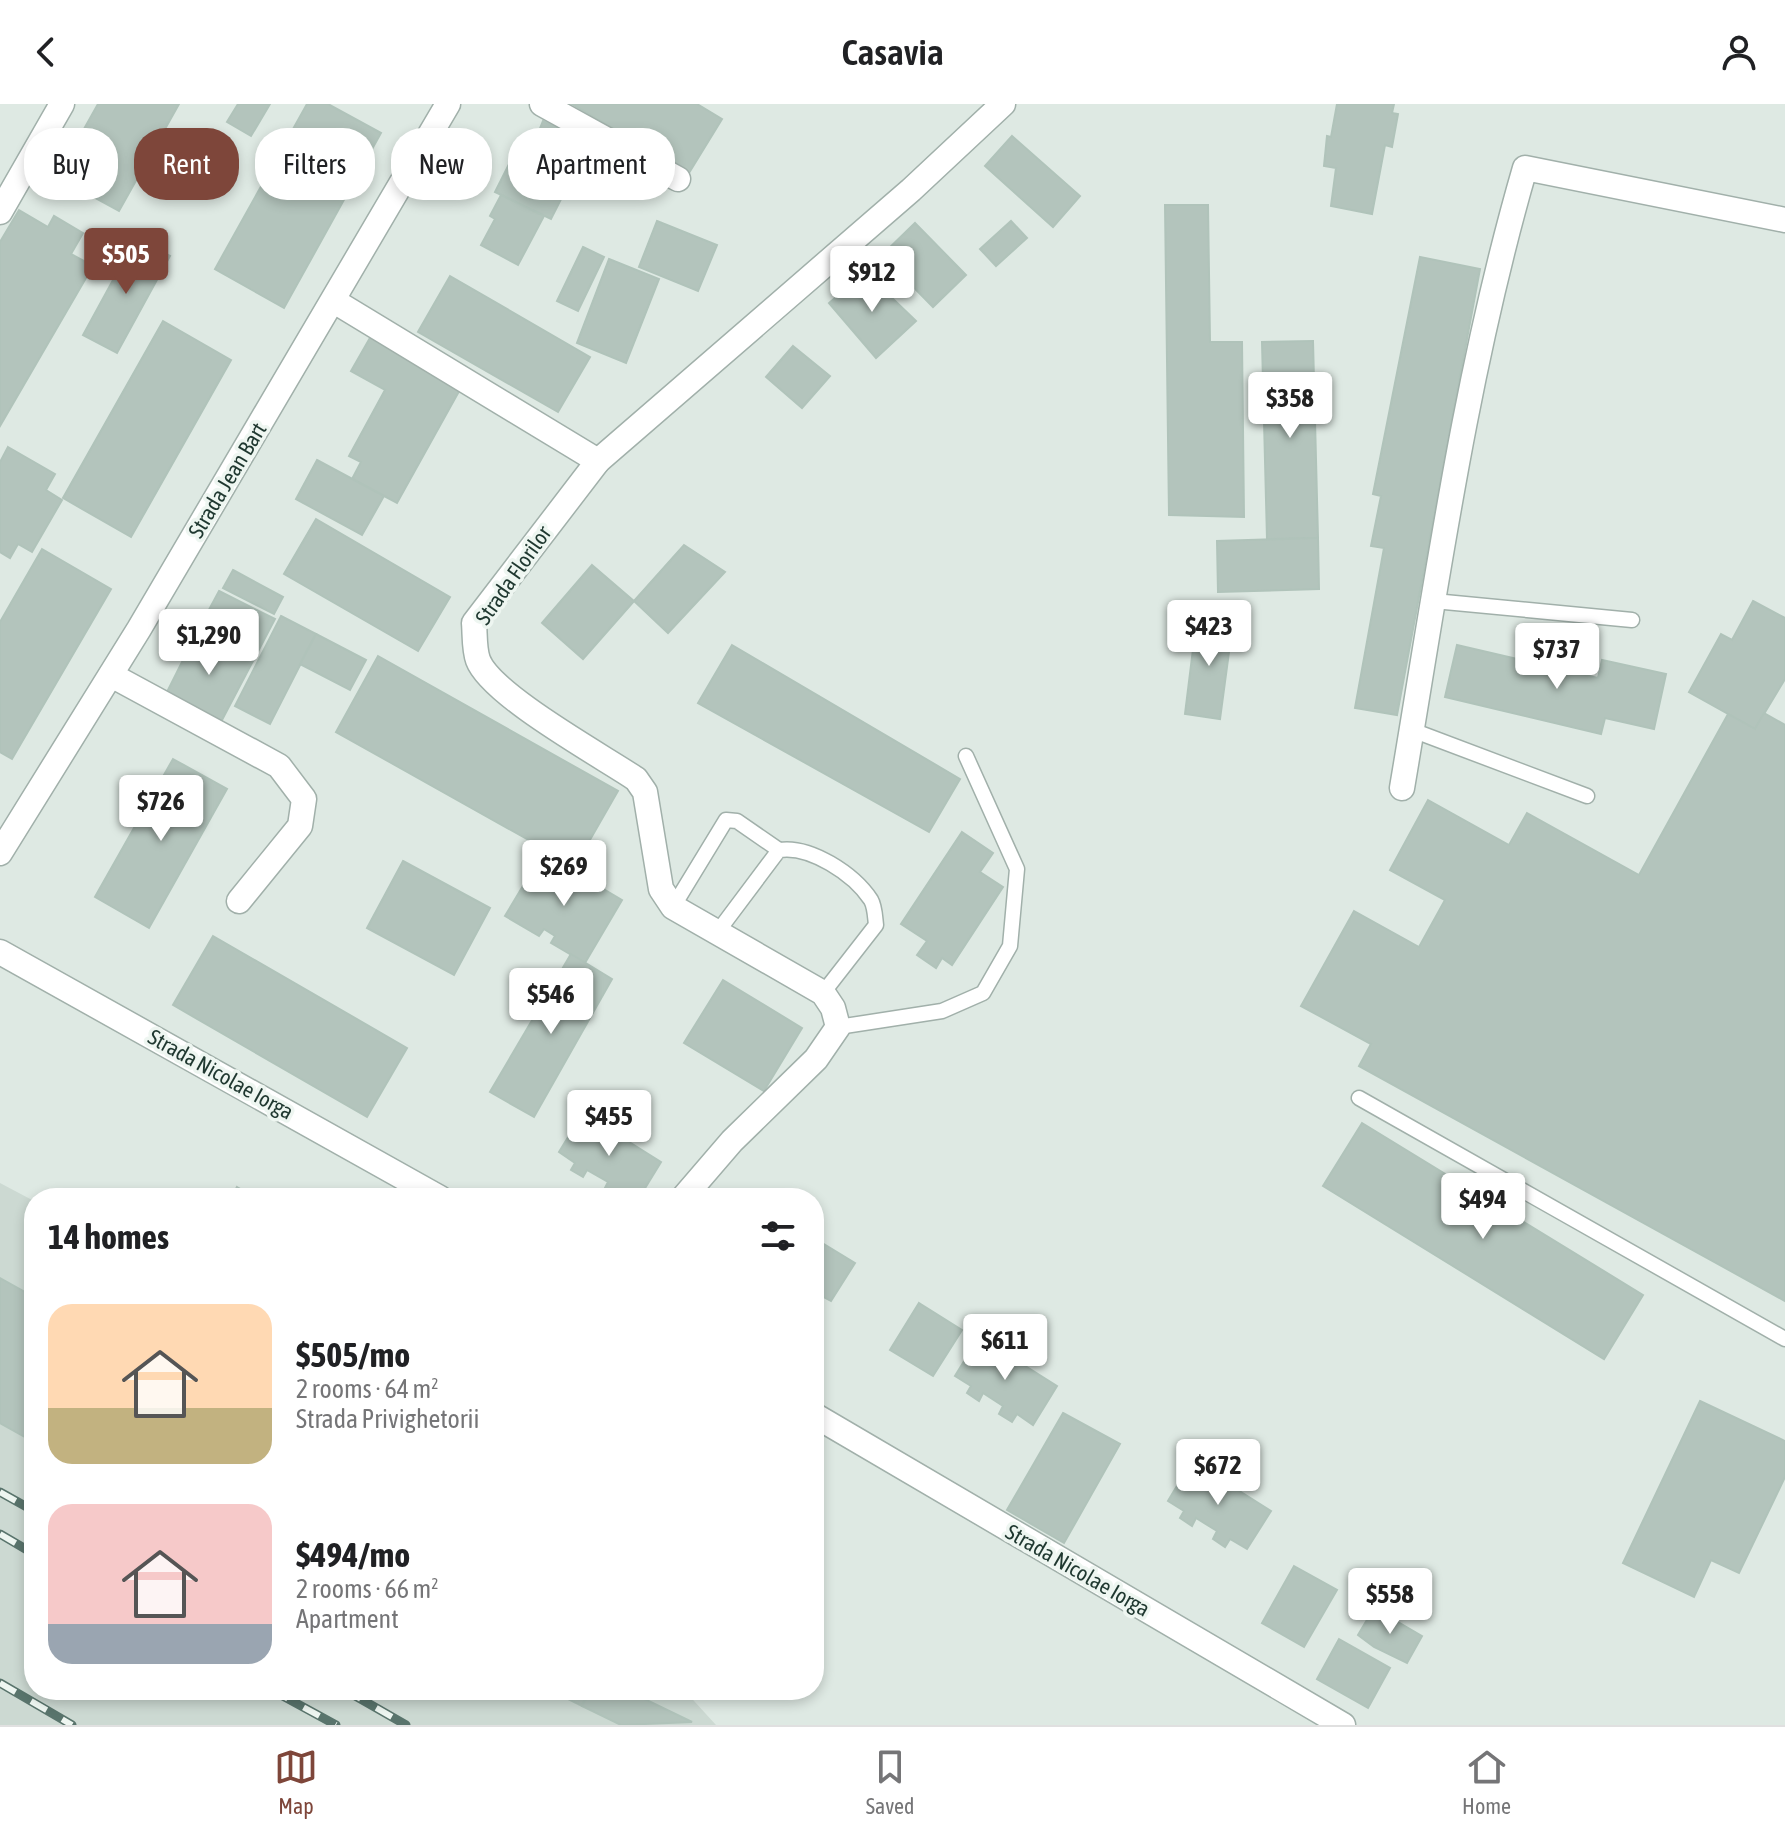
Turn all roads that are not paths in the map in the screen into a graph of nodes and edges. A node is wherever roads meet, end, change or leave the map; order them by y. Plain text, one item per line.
1 (62, 104) edge
2 (448, 104) edge
3 (542, 104) edge
4 (1003, 104) edge
5 (678, 179) dead end
6 (0, 212) edge
7 (1785, 220) edge
8 (334, 301) junction
9 (598, 461) junction
10 (1434, 601) junction
11 (1632, 620) dead end
12 (111, 675) junction
13 (1412, 730) junction
14 (966, 756) dead end
15 (1402, 788) dead end
16 (1587, 796) dead end
17 (779, 850) junction
18 (0, 853) edge
19 (239, 901) dead end
20 (673, 907) junction
21 (716, 934) junction
22 (0, 952) edge
23 (823, 993) junction
24 (838, 1027) junction
25 (1359, 1098) dead end
26 (422, 1188) edge
27 (692, 1188) edge
28 (1785, 1339) edge
29 (824, 1421) edge
30 (1343, 1725) edge

1 - 6 street
2 - 8 street, Strada Jean Bart
3 - 5 street
4 - 9 street, Strada Florilor
7 - 10 street
8 - 9 street
8 - 12 street, Strada Jean Bart
9 - 20 street, Strada Florilor
10 - 11 lane
10 - 13 street
12 - 18 street, Strada Jean Bart
12 - 19 street
13 - 15 street
13 - 16 lane
14 - 24 lane
17 - 20 lane
17 - 21 lane
17 - 23 lane
20 - 21 street
21 - 23 street
22 - 26 street, Strada Nicolae Iorga
23 - 24 street
24 - 27 street
25 - 28 lane
29 - 30 street, Strada Nicolae Iorga

